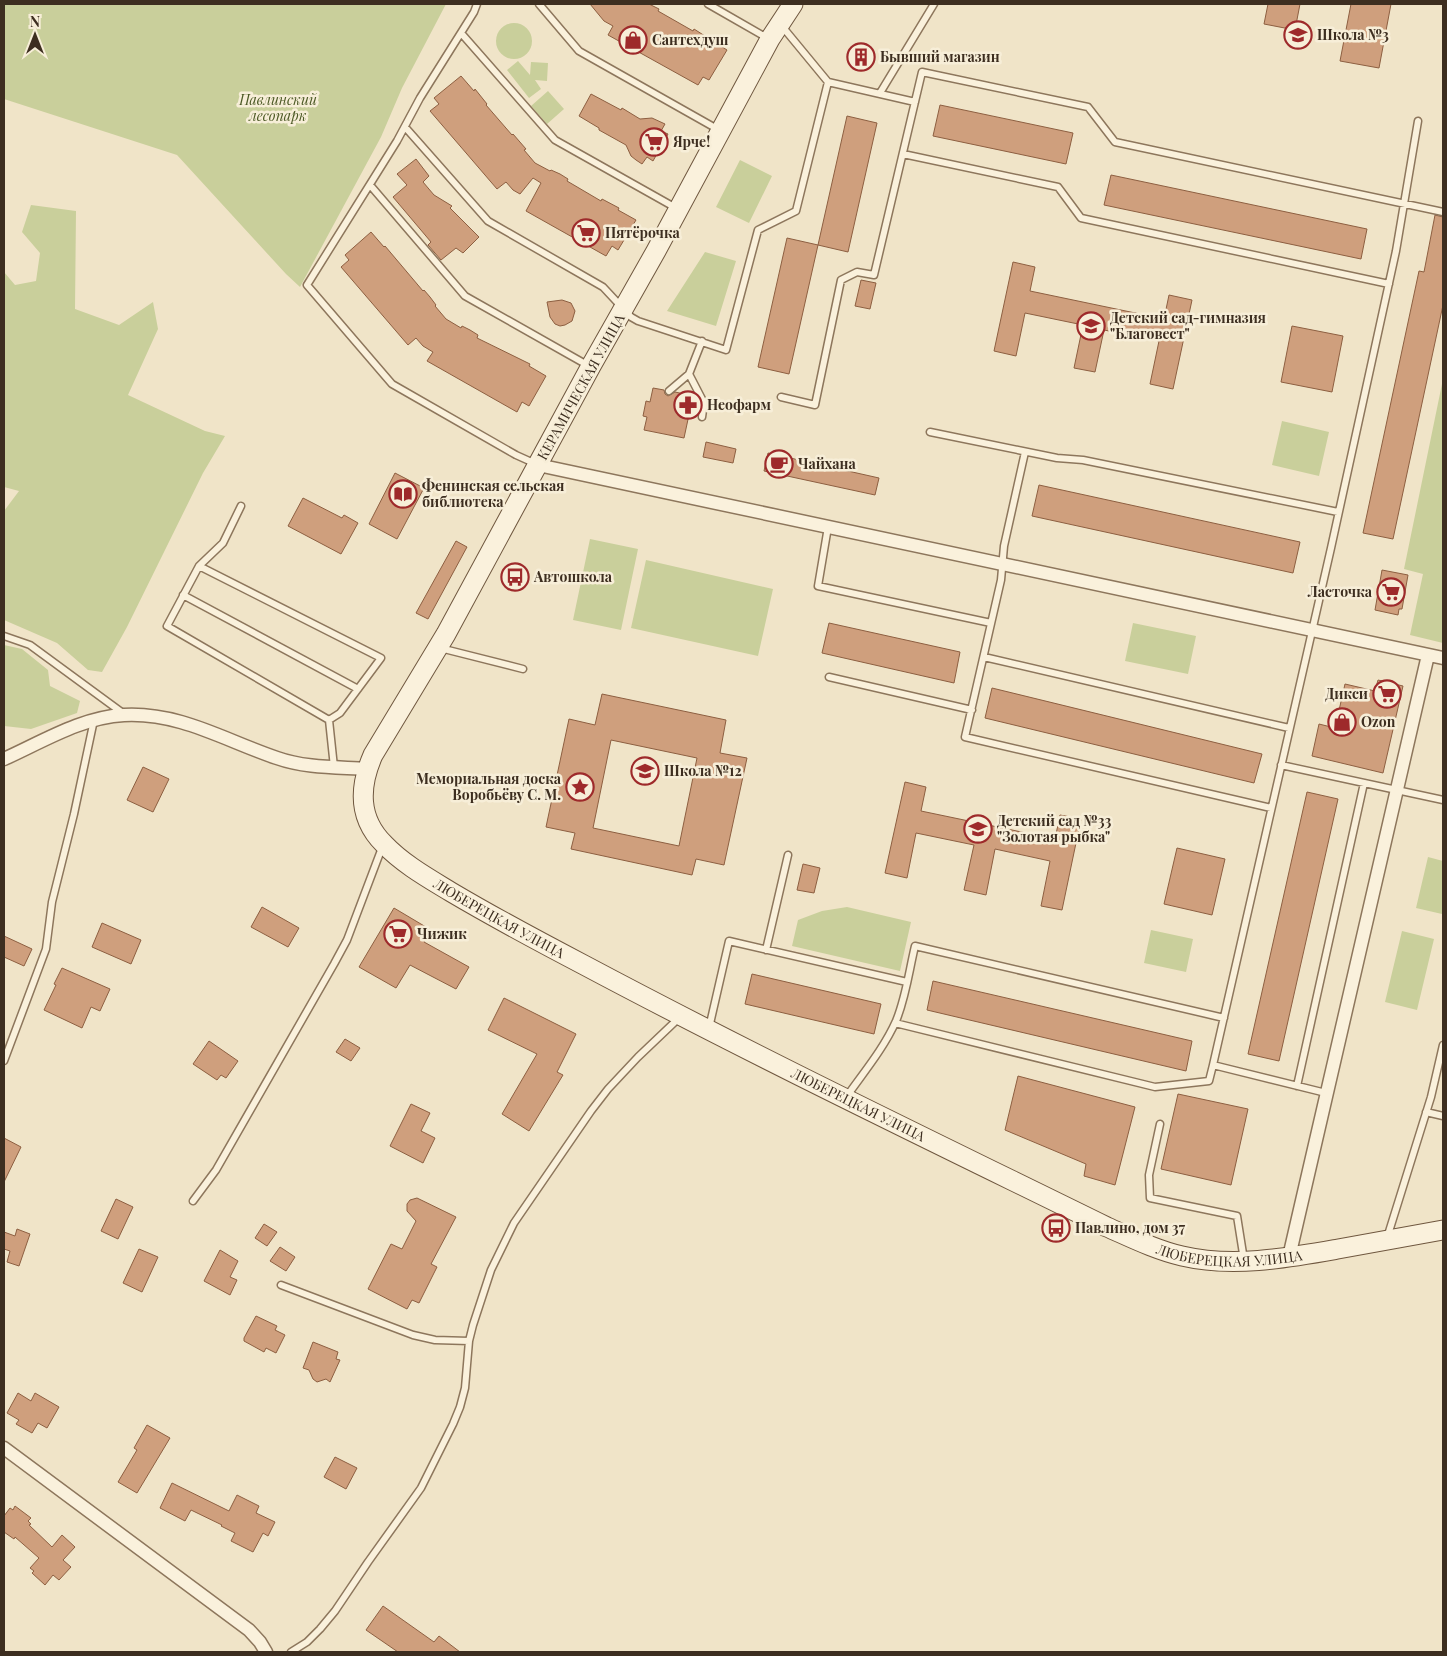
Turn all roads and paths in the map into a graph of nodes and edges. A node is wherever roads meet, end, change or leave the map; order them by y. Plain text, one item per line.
1 (476, 4) edge
2 (539, 4) edge
3 (708, 4) edge
4 (793, 4) edge
5 (934, 4) edge
6 (780, 23) junction
7 (461, 33) junction
8 (770, 39) junction
9 (828, 82) junction
10 (880, 93) junction
11 (915, 102) junction
12 (1418, 121) dead end
13 (405, 127) junction
14 (720, 131) junction
15 (903, 154) junction
16 (370, 184) junction
17 (1404, 203) junction
18 (678, 210) junction
19 (1443, 212) edge
20 (1389, 284) junction
21 (624, 308) junction
22 (702, 342) junction
23 (591, 366) junction
24 (689, 374) junction
25 (670, 391) dead end
26 (782, 397) dead end
27 (702, 417) dead end
28 (930, 432) dead end
29 (1025, 452) junction
30 (538, 465) junction
31 (241, 506) dead end
32 (1338, 512) junction
33 (828, 527) junction
34 (1002, 564) junction
35 (199, 566) junction
36 (183, 595) junction
37 (991, 623) junction
38 (1311, 630) junction
39 (4, 636) edge
40 (438, 647) junction
41 (1428, 655) junction
42 (984, 657) junction
43 (1443, 658) edge
44 (523, 669) dead end
45 (829, 678) dead end
46 (358, 689) junction
47 (972, 710) junction
48 (125, 715) junction
49 (94, 720) junction
50 (329, 720) junction
51 (1289, 728) junction
52 (4, 759) edge
53 (1281, 765) junction
54 (334, 767) junction
55 (367, 769) junction
56 (1364, 783) junction
57 (1396, 790) junction
58 (1443, 800) edge
59 (1271, 808) junction
60 (383, 844) junction
61 (788, 856) dead end
62 (766, 950) junction
63 (907, 982) junction
64 (681, 1016) junction
65 (1224, 1018) junction
66 (895, 1023) junction
67 (708, 1030) junction
68 (1443, 1045) edge
69 (4, 1061) edge
70 (1213, 1065) junction
71 (1297, 1086) junction
72 (1326, 1093) junction
73 (845, 1098) junction
74 (1426, 1112) junction
75 (1443, 1116) edge
76 (1160, 1124) dead end
77 (193, 1201) dead end
78 (1443, 1230) edge
79 (1386, 1240) junction
80 (1290, 1257) junction
81 (1244, 1261) junction
82 (281, 1285) dead end
83 (469, 1340) junction
84 (4, 1448) edge
85 (266, 1652) edge
86 (290, 1652) edge

1 - 7 lane
2 - 14 lane
3 - 8 lane
4 - 6 main road, КЕРАМИЧЕСКАЯ УЛИЦА
5 - 10 lane
6 - 8 main road, КЕРАМИЧЕСКАЯ УЛИЦА
6 - 9 lane
7 - 13 lane
7 - 18 lane
8 - 14 main road, КЕРАМИЧЕСКАЯ УЛИЦА
9 - 10 lane
9 - 22 lane
10 - 11 lane
11 - 15 lane
11 - 17 lane
12 - 17 lane
13 - 16 lane
13 - 21 lane
14 - 18 main road, КЕРАМИЧЕСКАЯ УЛИЦА
15 - 20 lane
15 - 26 lane
16 - 23 lane
16 - 30 lane
17 - 19 lane
17 - 20 lane
18 - 21 main road, КЕРАМИЧЕСКАЯ УЛИЦА
20 - 32 lane
21 - 22 lane
21 - 23 main road, КЕРАМИЧЕСКАЯ УЛИЦА
22 - 24 lane
23 - 30 main road, КЕРАМИЧЕСКАЯ УЛИЦА
24 - 25 lane
24 - 27 lane
28 - 29 lane
29 - 32 lane
29 - 34 lane
30 - 33 street
30 - 40 main road, КЕРАМИЧЕСКАЯ УЛИЦА
31 - 35 lane
32 - 38 lane
33 - 34 street
33 - 37 lane
34 - 37 lane
34 - 38 street
35 - 36 lane
35 - 46 lane
36 - 46 lane
36 - 50 lane
37 - 42 lane
38 - 41 street
38 - 51 lane
39 - 48 lane
40 - 44 lane
40 - 55 main road, КЕРАМИЧЕСКАЯ УЛИЦА
41 - 43 street
41 - 57 street
42 - 47 lane
42 - 51 lane
45 - 47 lane
46 - 50 lane
47 - 59 lane
48 - 49 street
48 - 54 street
49 - 52 street
49 - 69 lane
50 - 54 lane
51 - 53 lane
53 - 56 lane
53 - 59 lane
54 - 55 street
55 - 60 main road, ЛЮБЕРЕЦКАЯ УЛИЦА
56 - 57 lane
56 - 71 lane
57 - 58 lane
57 - 72 street
59 - 65 lane
60 - 64 main road, ЛЮБЕРЕЦКАЯ УЛИЦА
60 - 77 lane
61 - 62 lane
62 - 63 lane
62 - 67 lane
63 - 65 lane
63 - 66 lane
64 - 67 main road, ЛЮБЕРЕЦКАЯ УЛИЦА
64 - 83 lane
65 - 70 lane
66 - 70 lane
66 - 73 lane
67 - 73 main road, ЛЮБЕРЕЦКАЯ УЛИЦА
68 - 74 lane
70 - 71 lane
71 - 72 lane
72 - 80 street
73 - 81 main road, ЛЮБЕРЕЦКАЯ УЛИЦА
74 - 75 lane
74 - 79 lane
76 - 81 lane
78 - 79 main road, ЛЮБЕРЕЦКАЯ УЛИЦА
79 - 80 main road, ЛЮБЕРЕЦКАЯ УЛИЦА
80 - 81 main road, ЛЮБЕРЕЦКАЯ УЛИЦА
82 - 83 lane
83 - 86 lane
84 - 85 street

